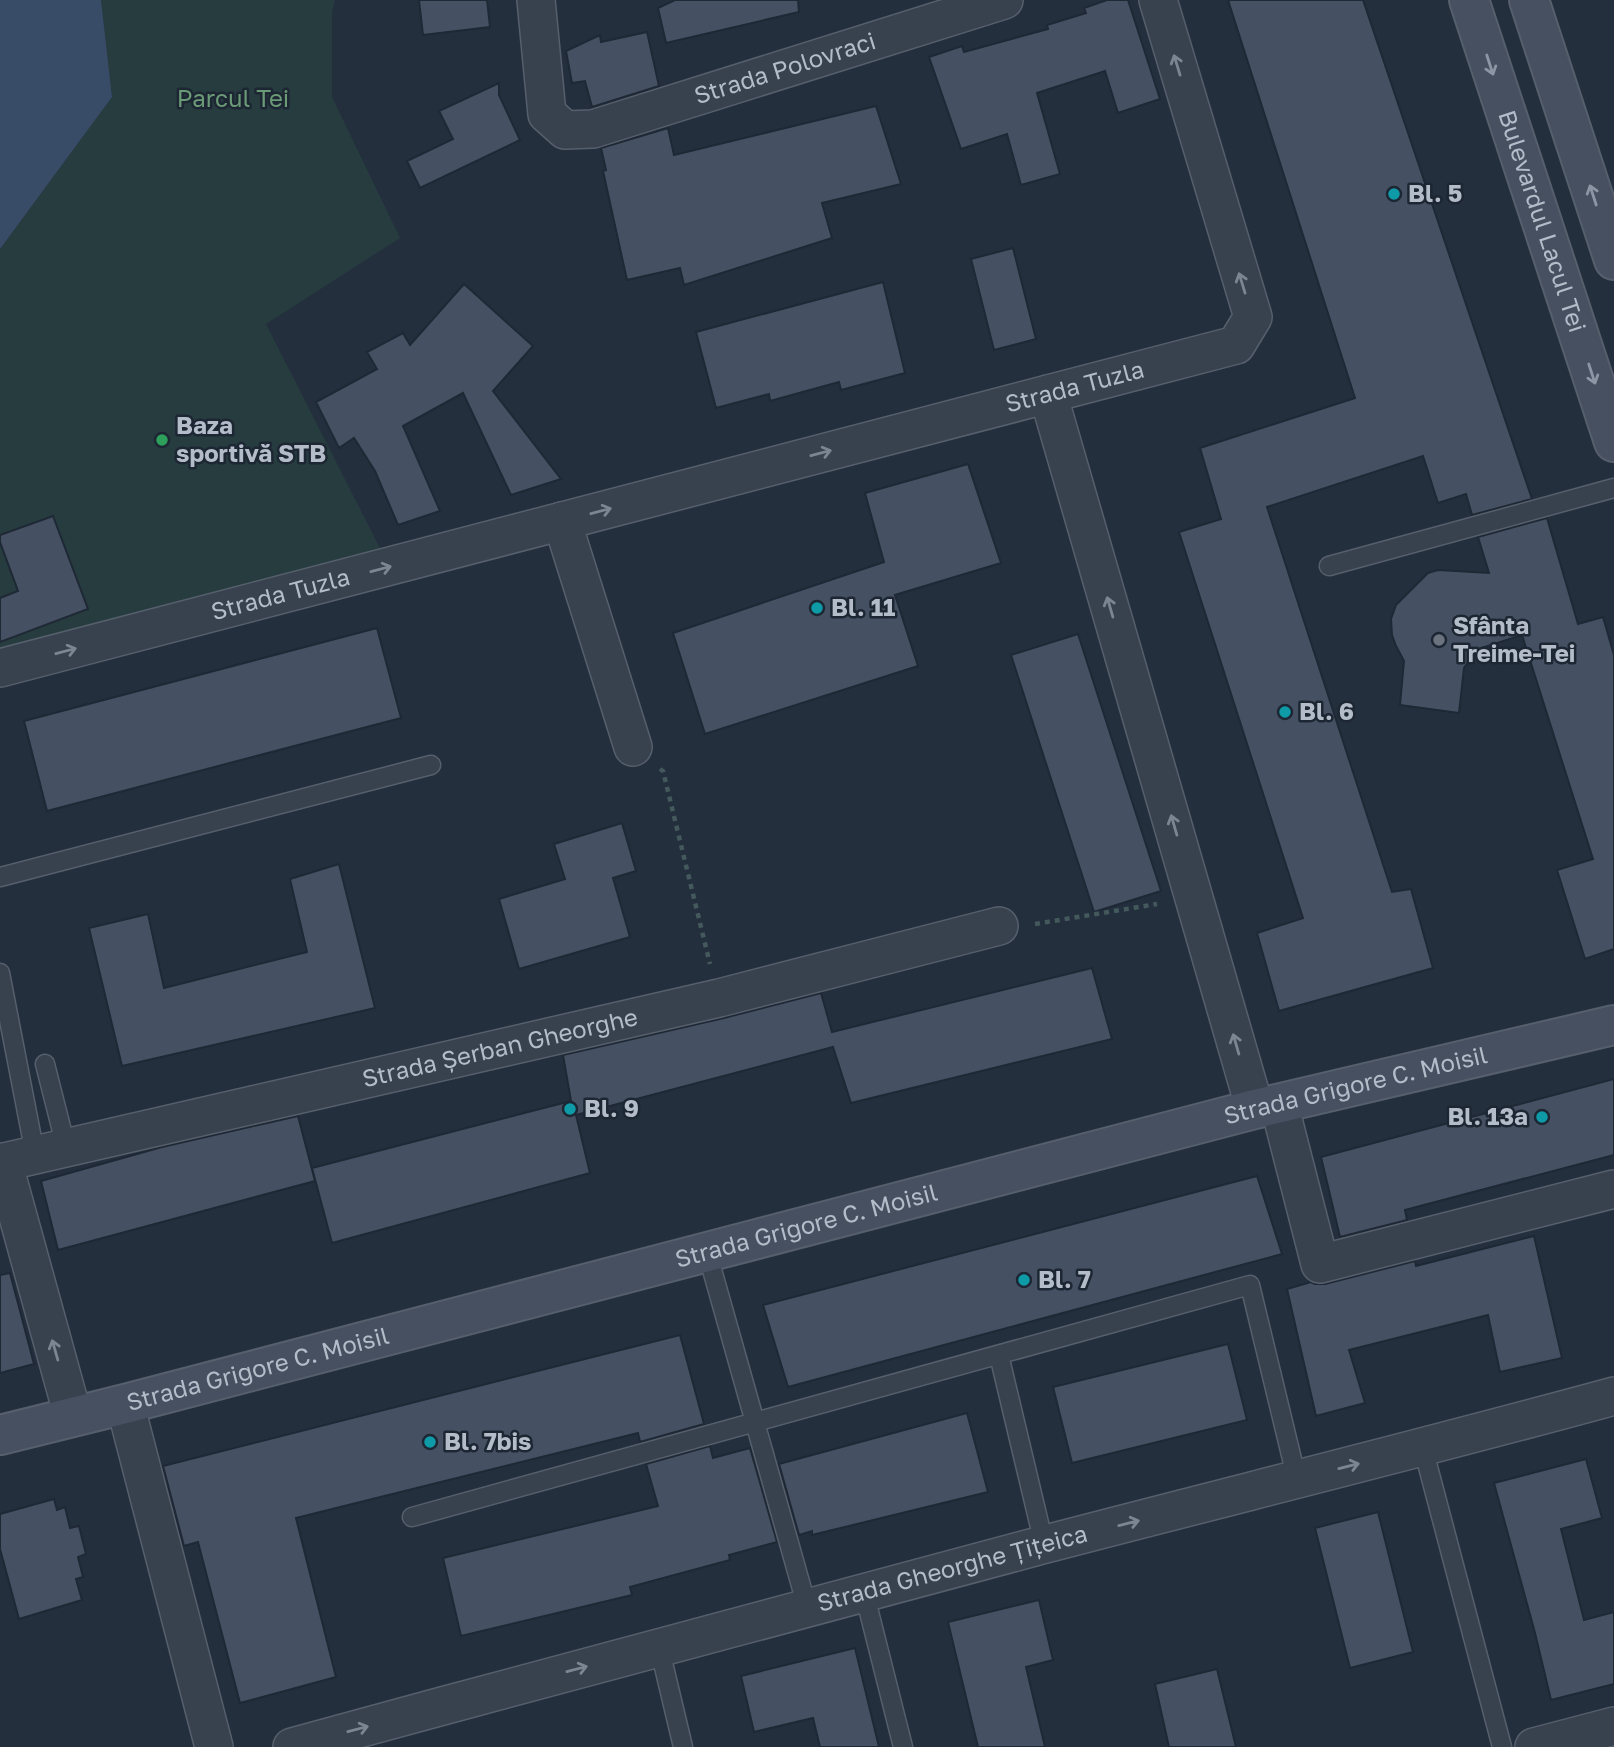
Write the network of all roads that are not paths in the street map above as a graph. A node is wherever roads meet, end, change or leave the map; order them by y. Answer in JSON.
{"nodes":[{"id":1,"x":536,"y":0,"type":"edge"},
{"id":2,"x":1004,"y":0,"type":"edge"},
{"id":3,"x":1158,"y":0,"type":"edge"},
{"id":4,"x":1469,"y":0,"type":"edge"},
{"id":5,"x":1529,"y":0,"type":"edge"},
{"id":6,"x":1614,"y":260,"type":"edge"},
{"id":7,"x":1048,"y":394,"type":"junction"},
{"id":8,"x":1614,"y":442,"type":"edge"},
{"id":9,"x":1614,"y":488,"type":"edge"},
{"id":10,"x":562,"y":521,"type":"junction"},
{"id":11,"x":1329,"y":566,"type":"dead end"},
{"id":12,"x":0,"y":668,"type":"edge"},
{"id":13,"x":632,"y":747,"type":"road end"},
{"id":14,"x":431,"y":765,"type":"dead end"},
{"id":15,"x":0,"y":877,"type":"edge"},
{"id":16,"x":999,"y":926,"type":"road end"},
{"id":17,"x":1,"y":981,"type":"edge"},
{"id":18,"x":1614,"y":1025,"type":"edge"},
{"id":19,"x":46,"y":1064,"type":"dead end"},
{"id":20,"x":1267,"y":1107,"type":"junction"},
{"id":21,"x":26,"y":1157,"type":"edge"},
{"id":22,"x":1614,"y":1189,"type":"edge"},
{"id":23,"x":707,"y":1252,"type":"junction"},
{"id":24,"x":999,"y":1355,"type":"junction"},
{"id":25,"x":1614,"y":1396,"type":"edge"},
{"id":26,"x":125,"y":1404,"type":"junction"},
{"id":27,"x":73,"y":1416,"type":"junction"},
{"id":28,"x":756,"y":1423,"type":"junction"},
{"id":29,"x":0,"y":1435,"type":"edge"},
{"id":30,"x":1423,"y":1448,"type":"junction"},
{"id":31,"x":1297,"y":1480,"type":"junction"},
{"id":32,"x":412,"y":1517,"type":"dead end"},
{"id":33,"x":1044,"y":1544,"type":"junction"},
{"id":34,"x":864,"y":1592,"type":"junction"},
{"id":35,"x":807,"y":1607,"type":"junction"},
{"id":36,"x":659,"y":1646,"type":"junction"},
{"id":37,"x":1614,"y":1726,"type":"edge"},
{"id":38,"x":214,"y":1747,"type":"edge"},
{"id":39,"x":292,"y":1747,"type":"edge"},
{"id":40,"x":683,"y":1747,"type":"edge"},
{"id":41,"x":902,"y":1747,"type":"edge"},
{"id":42,"x":1502,"y":1747,"type":"edge"},
{"id":43,"x":1534,"y":1747,"type":"edge"}],
"edges":[{"from":1,"to":2,"type":"street","name":"Strada Polovraci"},
{"from":7,"to":3,"type":"street","name":"Strada Tuzla","one_way":true},
{"from":4,"to":8,"type":"street","name":"Bulevardul Lacul Tei","one_way":true},
{"from":6,"to":5,"type":"street","one_way":true},
{"from":10,"to":7,"type":"street","name":"Strada Tuzla","one_way":true},
{"from":20,"to":7,"type":"street","one_way":true},
{"from":9,"to":11,"type":"lane"},
{"from":12,"to":10,"type":"street","name":"Strada Tuzla","one_way":true},
{"from":10,"to":13,"type":"street"},
{"from":14,"to":15,"type":"lane"},
{"from":16,"to":21,"type":"street","name":"Strada Șerban Gheorghe"},
{"from":17,"to":21,"type":"lane"},
{"from":18,"to":20,"type":"street","name":"Strada Grigore C. Moisil"},
{"from":19,"to":21,"type":"lane"},
{"from":20,"to":22,"type":"street"},
{"from":20,"to":23,"type":"street","name":"Strada Grigore C. Moisil"},
{"from":27,"to":21,"type":"street","one_way":true},
{"from":23,"to":26,"type":"street","name":"Strada Grigore C. Moisil"},
{"from":23,"to":28,"type":"lane"},
{"from":24,"to":28,"type":"lane"},
{"from":24,"to":31,"type":"lane"},
{"from":24,"to":33,"type":"lane"},
{"from":25,"to":30,"type":"street","name":"Strada Gheorghe Țițeica"},
{"from":26,"to":27,"type":"street","name":"Strada Grigore C. Moisil"},
{"from":26,"to":38,"type":"street"},
{"from":27,"to":29,"type":"street","name":"Strada Grigore C. Moisil"},
{"from":28,"to":32,"type":"lane"},
{"from":28,"to":35,"type":"lane"},
{"from":31,"to":30,"type":"street","name":"Strada Gheorghe Țițeica","one_way":true},
{"from":30,"to":42,"type":"lane"},
{"from":33,"to":31,"type":"street","name":"Strada Gheorghe Țițeica","one_way":true},
{"from":33,"to":34,"type":"street","name":"Strada Gheorghe Țițeica"},
{"from":34,"to":35,"type":"street","name":"Strada Gheorghe Țițeica"},
{"from":34,"to":41,"type":"lane"},
{"from":35,"to":36,"type":"street","name":"Strada Gheorghe Țițeica"},
{"from":39,"to":36,"type":"street","name":"Strada Gheorghe Țițeica","one_way":true},
{"from":36,"to":40,"type":"lane"},
{"from":37,"to":43,"type":"street"}]}
